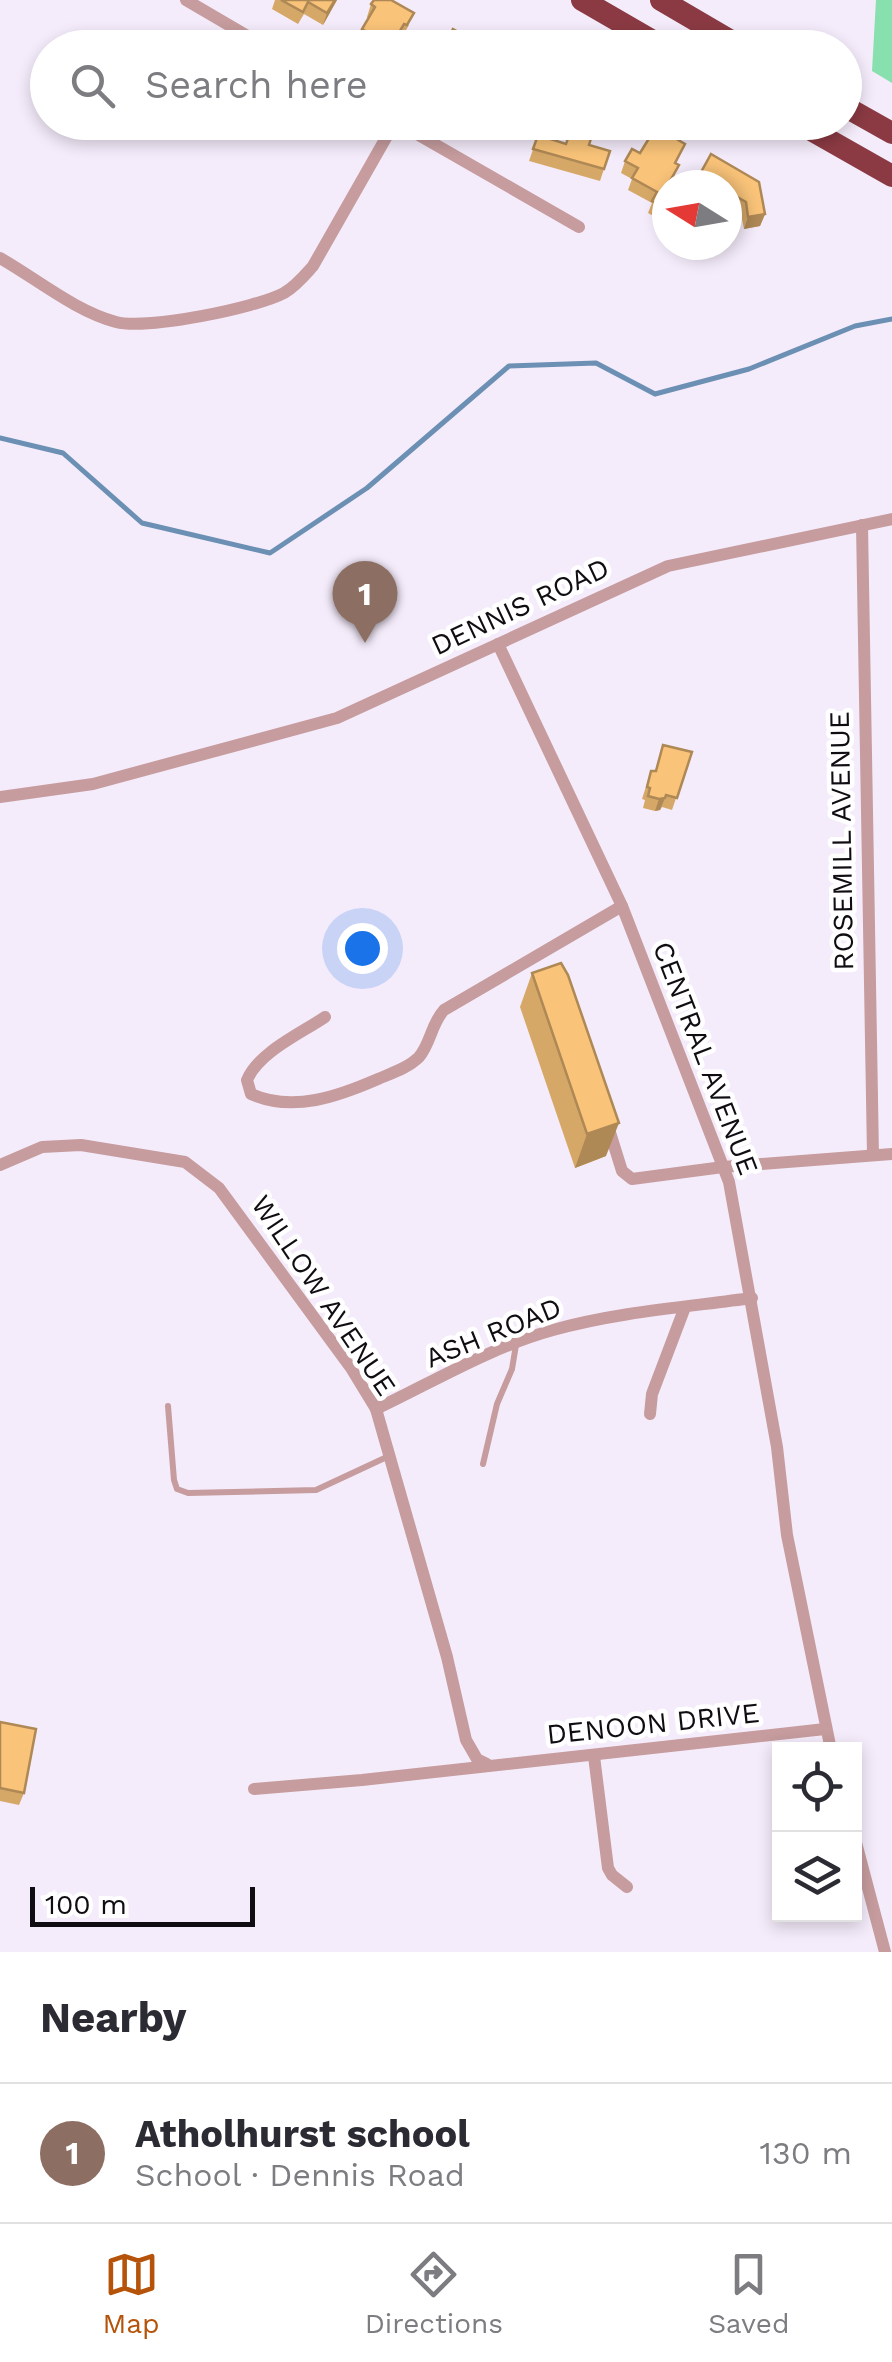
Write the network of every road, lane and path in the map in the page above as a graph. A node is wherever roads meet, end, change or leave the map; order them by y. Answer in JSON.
{"nodes":[{"id":1,"x":186,"y":0,"type":"edge"},
{"id":2,"x":582,"y":0,"type":"edge"},
{"id":3,"x":661,"y":0,"type":"edge"},
{"id":4,"x":237,"y":30,"type":"edge"},
{"id":5,"x":634,"y":30,"type":"edge"},
{"id":6,"x":712,"y":30,"type":"edge"},
{"id":7,"x":862,"y":116,"type":"edge"},
{"id":8,"x":892,"y":133,"type":"edge"},
{"id":9,"x":386,"y":140,"type":"edge"},
{"id":10,"x":427,"y":140,"type":"edge"},
{"id":11,"x":829,"y":140,"type":"edge"},
{"id":12,"x":892,"y":176,"type":"edge"},
{"id":13,"x":579,"y":227,"type":"dead end"},
{"id":14,"x":0,"y":258,"type":"edge"},
{"id":15,"x":892,"y":519,"type":"edge"},
{"id":16,"x":862,"y":525,"type":"junction"},
{"id":17,"x":498,"y":644,"type":"junction"},
{"id":18,"x":0,"y":798,"type":"edge"},
{"id":19,"x":622,"y":906,"type":"junction"},
{"id":20,"x":325,"y":1017,"type":"dead end"},
{"id":21,"x":603,"y":1112,"type":"edge"},
{"id":22,"x":892,"y":1154,"type":"edge"},
{"id":23,"x":872,"y":1155,"type":"junction"},
{"id":24,"x":0,"y":1165,"type":"edge"},
{"id":25,"x":724,"y":1167,"type":"junction"},
{"id":26,"x":752,"y":1298,"type":"junction"},
{"id":27,"x":685,"y":1307,"type":"junction"},
{"id":28,"x":517,"y":1343,"type":"junction"},
{"id":29,"x":168,"y":1406,"type":"dead end"},
{"id":30,"x":376,"y":1409,"type":"junction"},
{"id":31,"x":650,"y":1414,"type":"dead end"},
{"id":32,"x":389,"y":1456,"type":"junction"},
{"id":33,"x":482,"y":1464,"type":"dead end"},
{"id":34,"x":825,"y":1729,"type":"junction"},
{"id":35,"x":829,"y":1742,"type":"edge"},
{"id":36,"x":594,"y":1756,"type":"junction"},
{"id":37,"x":486,"y":1764,"type":"junction"},
{"id":38,"x":254,"y":1788,"type":"dead end"},
{"id":39,"x":862,"y":1865,"type":"edge"},
{"id":40,"x":627,"y":1888,"type":"dead end"},
{"id":41,"x":886,"y":1952,"type":"edge"}],
"edges":[{"from":1,"to":4,"type":"street"},
{"from":2,"to":5,"type":"highway"},
{"from":3,"to":6,"type":"highway"},
{"from":7,"to":8,"type":"highway"},
{"from":9,"to":14,"type":"street"},
{"from":10,"to":13,"type":"street"},
{"from":11,"to":12,"type":"highway"},
{"from":15,"to":16,"type":"street","name":"DENNIS ROAD"},
{"from":16,"to":17,"type":"street","name":"DENNIS ROAD"},
{"from":16,"to":23,"type":"street","name":"ROSEMILL AVENUE"},
{"from":17,"to":18,"type":"street","name":"DENNIS ROAD"},
{"from":17,"to":19,"type":"street","name":"CENTRAL AVENUE"},
{"from":19,"to":20,"type":"street"},
{"from":19,"to":25,"type":"street","name":"CENTRAL AVENUE"},
{"from":21,"to":25,"type":"street"},
{"from":22,"to":23,"type":"street"},
{"from":23,"to":25,"type":"street"},
{"from":24,"to":30,"type":"street","name":"WILLOW AVENUE"},
{"from":25,"to":26,"type":"street","name":"CENTRAL AVENUE"},
{"from":26,"to":27,"type":"street","name":"ASH ROAD"},
{"from":26,"to":34,"type":"street","name":"CENTRAL AVENUE"},
{"from":27,"to":28,"type":"street","name":"ASH ROAD"},
{"from":27,"to":31,"type":"street"},
{"from":28,"to":30,"type":"street","name":"ASH ROAD"},
{"from":28,"to":33,"type":"lane"},
{"from":29,"to":32,"type":"lane"},
{"from":30,"to":32,"type":"street","name":"WILLOW AVENUE"},
{"from":32,"to":37,"type":"street","name":"WILLOW AVENUE"},
{"from":34,"to":35,"type":"street","name":"CENTRAL AVENUE"},
{"from":34,"to":36,"type":"street","name":"DENOON DRIVE"},
{"from":36,"to":37,"type":"street","name":"DENOON DRIVE"},
{"from":36,"to":40,"type":"street"},
{"from":37,"to":38,"type":"street","name":"DENOON DRIVE"},
{"from":39,"to":41,"type":"street"}]}
